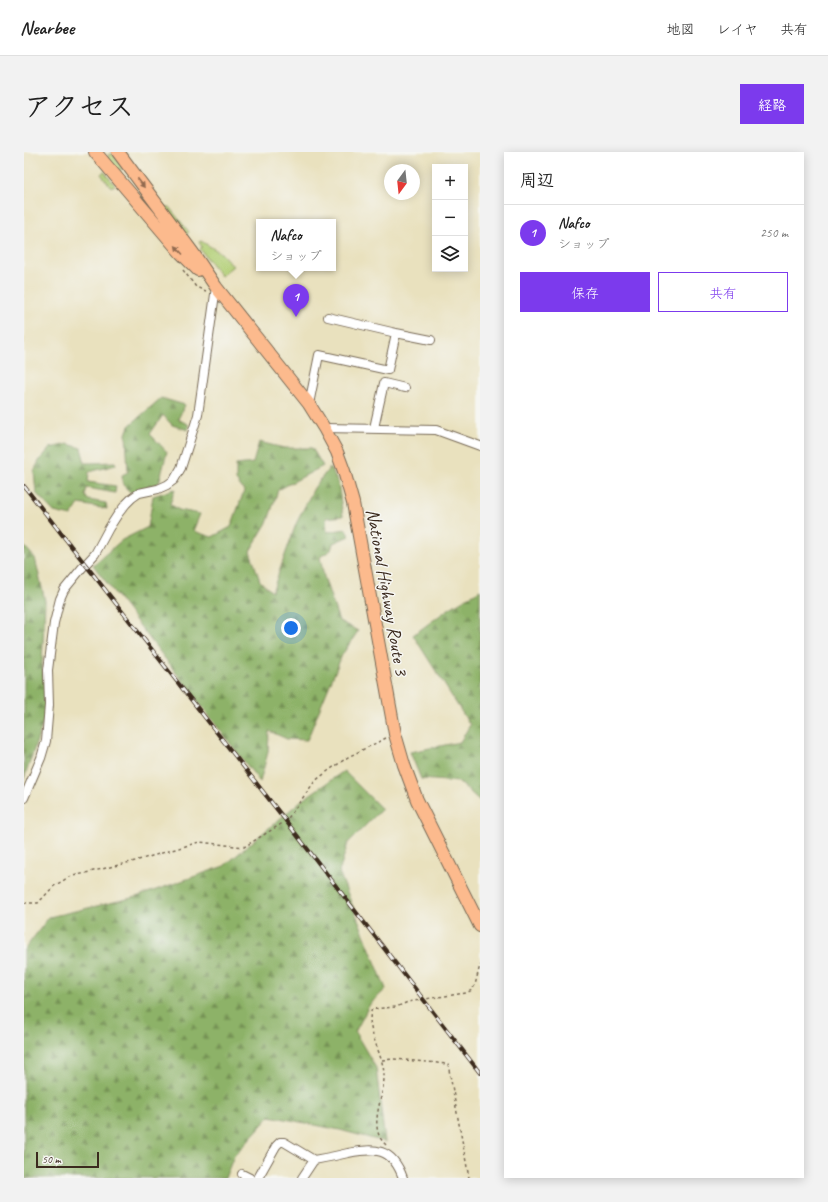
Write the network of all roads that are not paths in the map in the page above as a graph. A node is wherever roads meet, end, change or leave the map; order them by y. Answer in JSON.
{"nodes":[{"id":1,"x":95,"y":152,"type":"edge"},
{"id":2,"x":118,"y":152,"type":"edge"},
{"id":3,"x":216,"y":287,"type":"junction"},
{"id":4,"x":328,"y":317,"type":"dead end"},
{"id":5,"x":396,"y":333,"type":"junction"},
{"id":6,"x":431,"y":340,"type":"dead end"},
{"id":7,"x":405,"y":388,"type":"dead end"},
{"id":8,"x":309,"y":404,"type":"junction"},
{"id":9,"x":324,"y":428,"type":"junction"},
{"id":10,"x":374,"y":428,"type":"junction"},
{"id":11,"x":480,"y":446,"type":"edge"},
{"id":12,"x":24,"y":798,"type":"edge"},
{"id":13,"x":480,"y":926,"type":"edge"},
{"id":14,"x":314,"y":1160,"type":"junction"},
{"id":15,"x":242,"y":1174,"type":"dead end"},
{"id":16,"x":250,"y":1178,"type":"edge"},
{"id":17,"x":258,"y":1178,"type":"edge"},
{"id":18,"x":302,"y":1178,"type":"edge"},
{"id":19,"x":403,"y":1178,"type":"edge"}],
"edges":[{"from":3,"to":1,"type":"highway","name":"National Highway Route 3","one_way":true},
{"from":2,"to":3,"type":"highway","name":"National Highway Route 3","one_way":true},
{"from":3,"to":8,"type":"highway","name":"National Highway Route 3"},
{"from":3,"to":12,"type":"street"},
{"from":4,"to":5,"type":"street"},
{"from":5,"to":6,"type":"street"},
{"from":5,"to":8,"type":"street"},
{"from":7,"to":10,"type":"street"},
{"from":8,"to":9,"type":"highway","name":"National Highway Route 3"},
{"from":9,"to":10,"type":"street"},
{"from":9,"to":13,"type":"highway","name":"National Highway Route 3"},
{"from":10,"to":11,"type":"street"},
{"from":14,"to":17,"type":"street"},
{"from":14,"to":18,"type":"street"},
{"from":14,"to":19,"type":"street"},
{"from":15,"to":16,"type":"street"}]}
